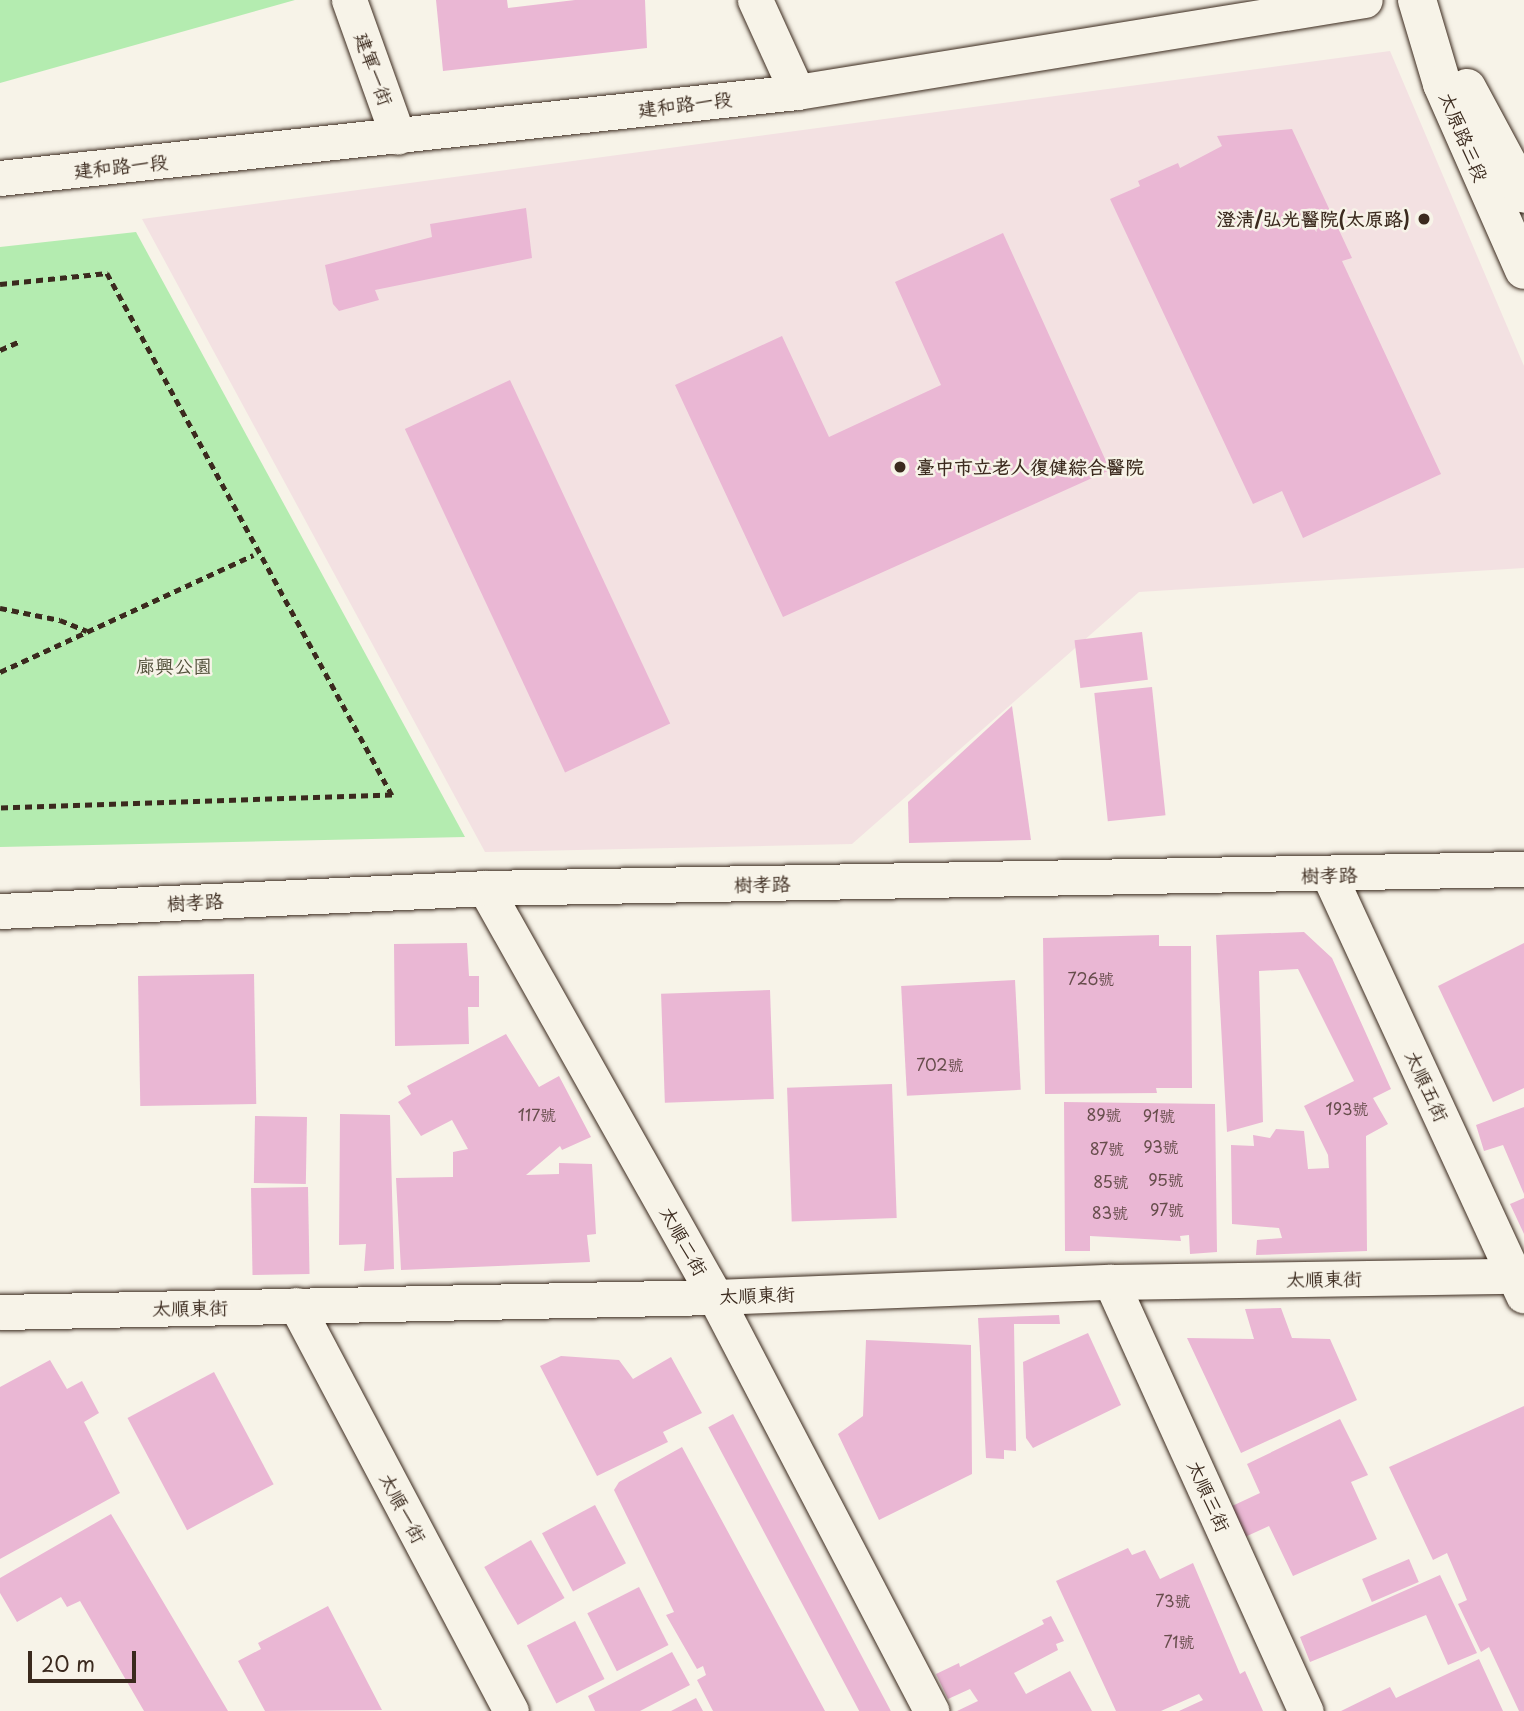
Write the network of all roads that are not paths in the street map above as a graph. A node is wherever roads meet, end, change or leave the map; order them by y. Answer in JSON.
{"nodes":[{"id":1,"x":349,"y":0,"type":"edge"},
{"id":2,"x":755,"y":0,"type":"edge"},
{"id":3,"x":1365,"y":0,"type":"edge"},
{"id":4,"x":1418,"y":0,"type":"edge"},
{"id":5,"x":797,"y":92,"type":"junction"},
{"id":6,"x":398,"y":137,"type":"junction"},
{"id":7,"x":0,"y":178,"type":"edge"},
{"id":8,"x":1524,"y":194,"type":"edge"},
{"id":9,"x":1524,"y":270,"type":"edge"},
{"id":10,"x":1524,"y":869,"type":"edge"},
{"id":11,"x":1329,"y":875,"type":"junction"},
{"id":12,"x":485,"y":888,"type":"junction"},
{"id":13,"x":0,"y":911,"type":"edge"},
{"id":14,"x":1111,"y":1282,"type":"junction"},
{"id":15,"x":1519,"y":1287,"type":"edge"},
{"id":16,"x":715,"y":1297,"type":"junction"},
{"id":17,"x":296,"y":1305,"type":"junction"},
{"id":18,"x":0,"y":1311,"type":"edge"},
{"id":19,"x":511,"y":1711,"type":"edge"},
{"id":20,"x":931,"y":1711,"type":"edge"},
{"id":21,"x":1306,"y":1711,"type":"edge"}],
"edges":[{"from":1,"to":6,"type":"street","name":"建軍一街"},
{"from":2,"to":5,"type":"street"},
{"from":3,"to":5,"type":"street","name":"建和路一段"},
{"from":4,"to":8,"type":"main road","name":"太原路三段"},
{"from":4,"to":9,"type":"main road","name":"太原路三段"},
{"from":5,"to":6,"type":"street","name":"建和路一段"},
{"from":6,"to":7,"type":"street","name":"建和路一段"},
{"from":10,"to":11,"type":"street","name":"樹孝路"},
{"from":11,"to":12,"type":"street","name":"樹孝路"},
{"from":11,"to":15,"type":"street","name":"太順五街"},
{"from":12,"to":13,"type":"street","name":"樹孝路"},
{"from":12,"to":16,"type":"street","name":"太順二街"},
{"from":14,"to":15,"type":"street","name":"太順東街"},
{"from":14,"to":16,"type":"street","name":"太順東街"},
{"from":14,"to":21,"type":"street","name":"太順三街"},
{"from":16,"to":17,"type":"street","name":"太順東街"},
{"from":16,"to":20,"type":"street","name":"太順二街"},
{"from":17,"to":18,"type":"street","name":"太順東街"},
{"from":17,"to":19,"type":"street","name":"太順一街"}]}
